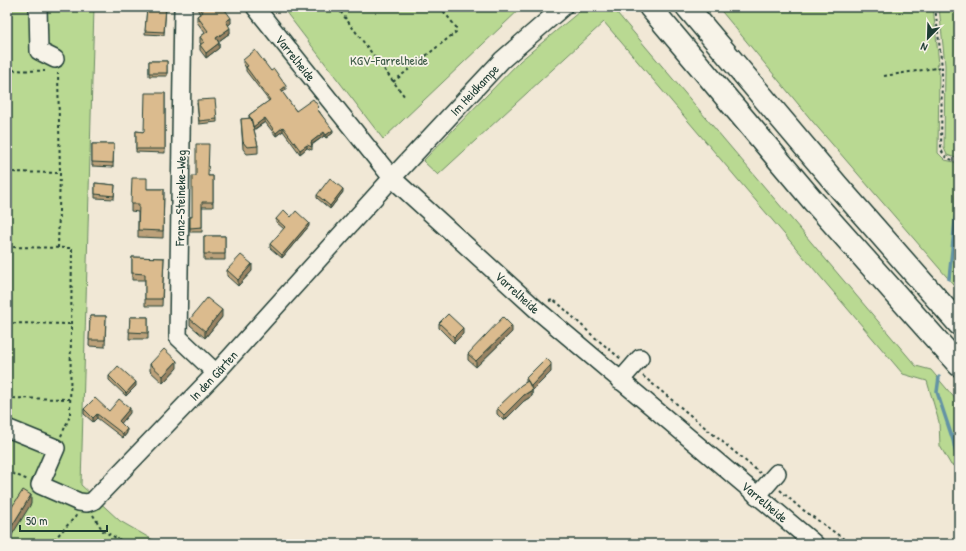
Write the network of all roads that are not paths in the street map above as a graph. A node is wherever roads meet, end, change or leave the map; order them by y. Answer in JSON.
{"nodes":[{"id":1,"x":38,"y":7,"type":"edge"},
{"id":2,"x":183,"y":7,"type":"edge"},
{"id":3,"x":255,"y":7,"type":"edge"},
{"id":4,"x":563,"y":7,"type":"edge"},
{"id":5,"x":650,"y":7,"type":"edge"},
{"id":6,"x":687,"y":7,"type":"edge"},
{"id":7,"x":57,"y":65,"type":"road end"},
{"id":8,"x":392,"y":178,"type":"junction"},
{"id":9,"x":959,"y":324,"type":"edge"},
{"id":10,"x":636,"y":363,"type":"road end"},
{"id":11,"x":959,"y":365,"type":"edge"},
{"id":12,"x":216,"y":373,"type":"junction"},
{"id":13,"x":620,"y":381,"type":"junction"},
{"id":14,"x":7,"y":428,"type":"edge"},
{"id":15,"x":774,"y":477,"type":"road end"},
{"id":16,"x":757,"y":496,"type":"junction"},
{"id":17,"x":815,"y":544,"type":"edge"}],
"edges":[{"from":1,"to":7,"type":"street"},
{"from":2,"to":12,"type":"street","name":"Franz-Steineke-Weg"},
{"from":3,"to":8,"type":"street","name":"Varrelheide"},
{"from":4,"to":8,"type":"street","name":"Im Heidkampe"},
{"from":5,"to":11,"type":"highway"},
{"from":6,"to":9,"type":"highway"},
{"from":8,"to":12,"type":"street","name":"In den Gärten"},
{"from":8,"to":13,"type":"street","name":"Varrelheide"},
{"from":10,"to":13,"type":"street"},
{"from":12,"to":14,"type":"street","name":"In den Gärten"},
{"from":13,"to":16,"type":"street","name":"Varrelheide"},
{"from":15,"to":16,"type":"street"},
{"from":16,"to":17,"type":"street","name":"Varrelheide"}]}
